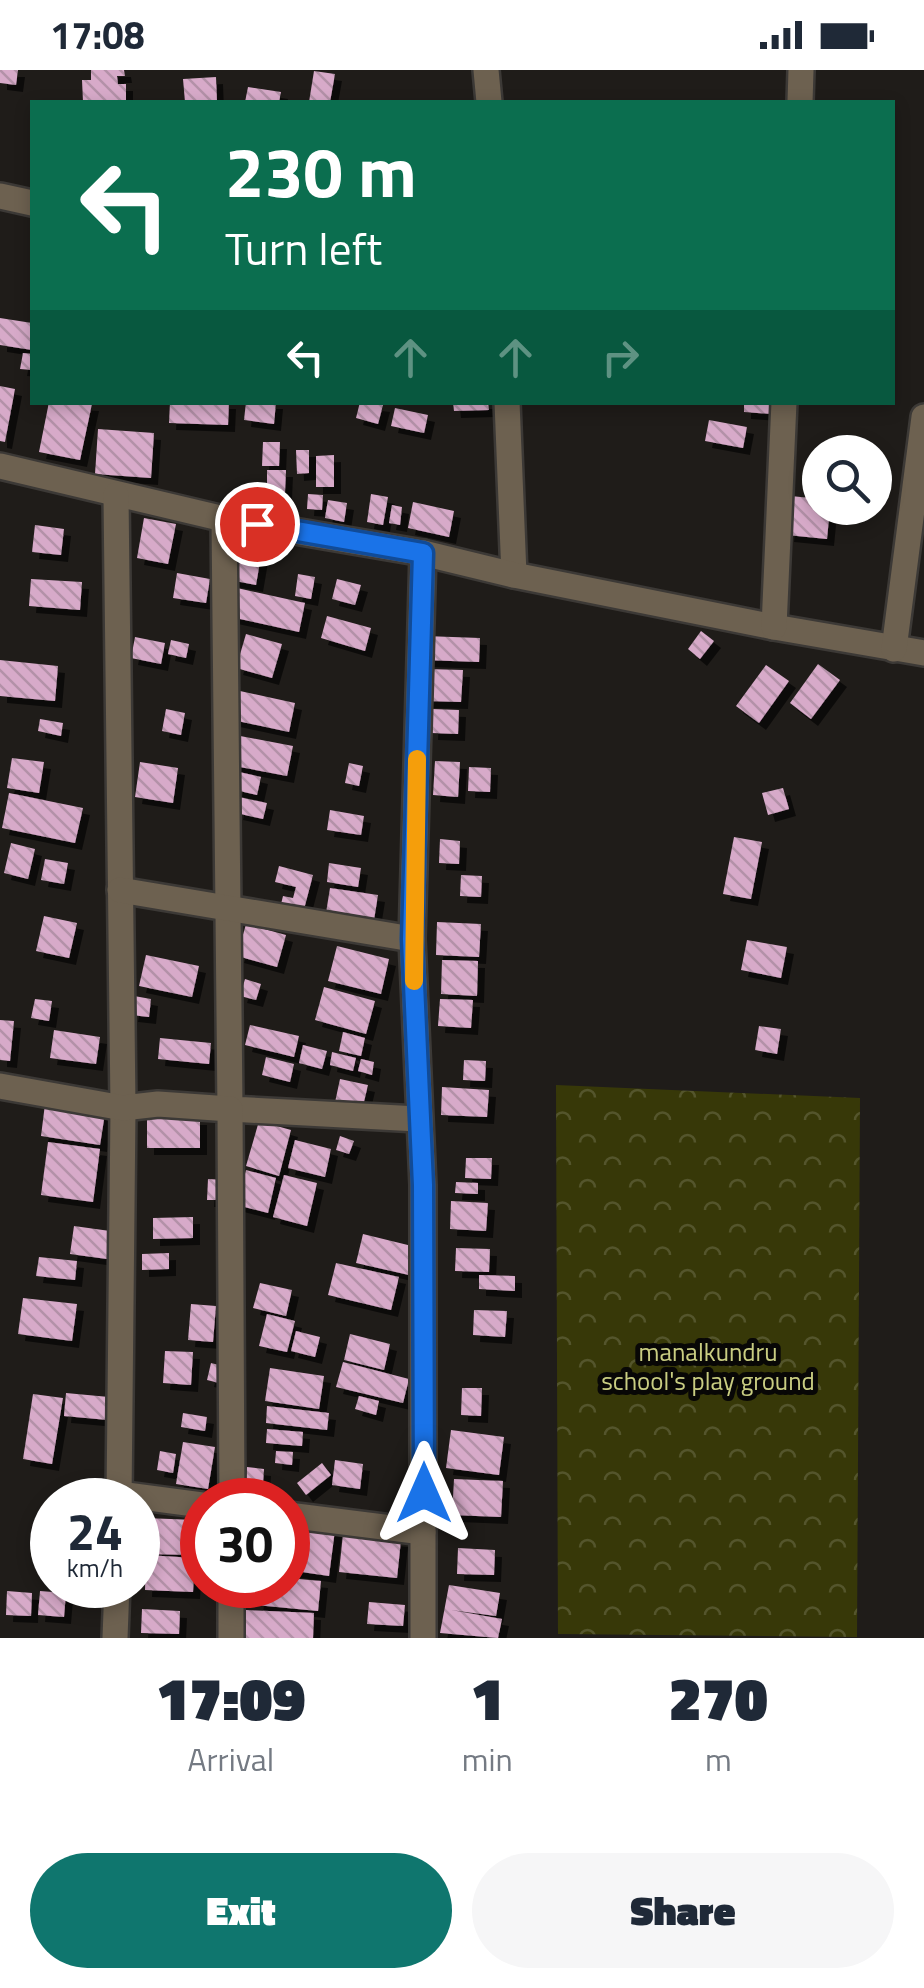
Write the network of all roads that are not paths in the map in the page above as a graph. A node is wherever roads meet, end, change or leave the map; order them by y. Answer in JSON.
{"nodes":[{"id":1,"x":486,"y":70,"type":"edge"},
{"id":2,"x":801,"y":70,"type":"edge"},
{"id":3,"x":489,"y":100,"type":"edge"},
{"id":4,"x":800,"y":100,"type":"edge"},
{"id":5,"x":0,"y":196,"type":"edge"},
{"id":6,"x":30,"y":203,"type":"edge"},
{"id":7,"x":506,"y":405,"type":"edge"},
{"id":8,"x":784,"y":405,"type":"edge"},
{"id":9,"x":924,"y":417,"type":"edge"},
{"id":10,"x":0,"y":466,"type":"edge"},
{"id":11,"x":116,"y":495,"type":"junction"},
{"id":12,"x":224,"y":519,"type":"junction"},
{"id":13,"x":423,"y":553,"type":"junction"},
{"id":14,"x":514,"y":575,"type":"junction"},
{"id":15,"x":774,"y":627,"type":"junction"},
{"id":16,"x":894,"y":650,"type":"junction"},
{"id":17,"x":924,"y":653,"type":"edge"},
{"id":18,"x":120,"y":890,"type":"junction"},
{"id":19,"x":228,"y":907,"type":"junction"},
{"id":20,"x":412,"y":939,"type":"junction"},
{"id":21,"x":0,"y":1086,"type":"edge"},
{"id":22,"x":122,"y":1108,"type":"junction"},
{"id":23,"x":230,"y":1109,"type":"junction"},
{"id":24,"x":418,"y":1120,"type":"junction"},
{"id":25,"x":119,"y":1478,"type":"edge"},
{"id":26,"x":232,"y":1478,"type":"edge"},
{"id":27,"x":310,"y":1518,"type":"edge"},
{"id":28,"x":424,"y":1532,"type":"junction"},
{"id":29,"x":116,"y":1608,"type":"edge"},
{"id":30,"x":231,"y":1608,"type":"edge"},
{"id":31,"x":115,"y":1638,"type":"edge"},
{"id":32,"x":231,"y":1638,"type":"edge"},
{"id":33,"x":423,"y":1638,"type":"edge"}],
"edges":[{"from":1,"to":3,"type":"street"},
{"from":2,"to":4,"type":"street"},
{"from":5,"to":6,"type":"street"},
{"from":7,"to":14,"type":"street"},
{"from":8,"to":15,"type":"street"},
{"from":9,"to":16,"type":"street"},
{"from":10,"to":11,"type":"street"},
{"from":11,"to":12,"type":"street"},
{"from":11,"to":18,"type":"street"},
{"from":12,"to":13,"type":"street"},
{"from":12,"to":19,"type":"street"},
{"from":13,"to":14,"type":"street"},
{"from":13,"to":20,"type":"street"},
{"from":14,"to":15,"type":"street"},
{"from":15,"to":16,"type":"street"},
{"from":16,"to":17,"type":"street"},
{"from":18,"to":19,"type":"street"},
{"from":18,"to":22,"type":"street"},
{"from":19,"to":20,"type":"street"},
{"from":19,"to":23,"type":"street"},
{"from":20,"to":24,"type":"street"},
{"from":21,"to":22,"type":"street"},
{"from":22,"to":23,"type":"street"},
{"from":22,"to":25,"type":"street"},
{"from":23,"to":24,"type":"street"},
{"from":23,"to":26,"type":"street"},
{"from":24,"to":28,"type":"street"},
{"from":27,"to":28,"type":"street"},
{"from":28,"to":33,"type":"street"},
{"from":29,"to":31,"type":"street"},
{"from":30,"to":32,"type":"street"}]}
